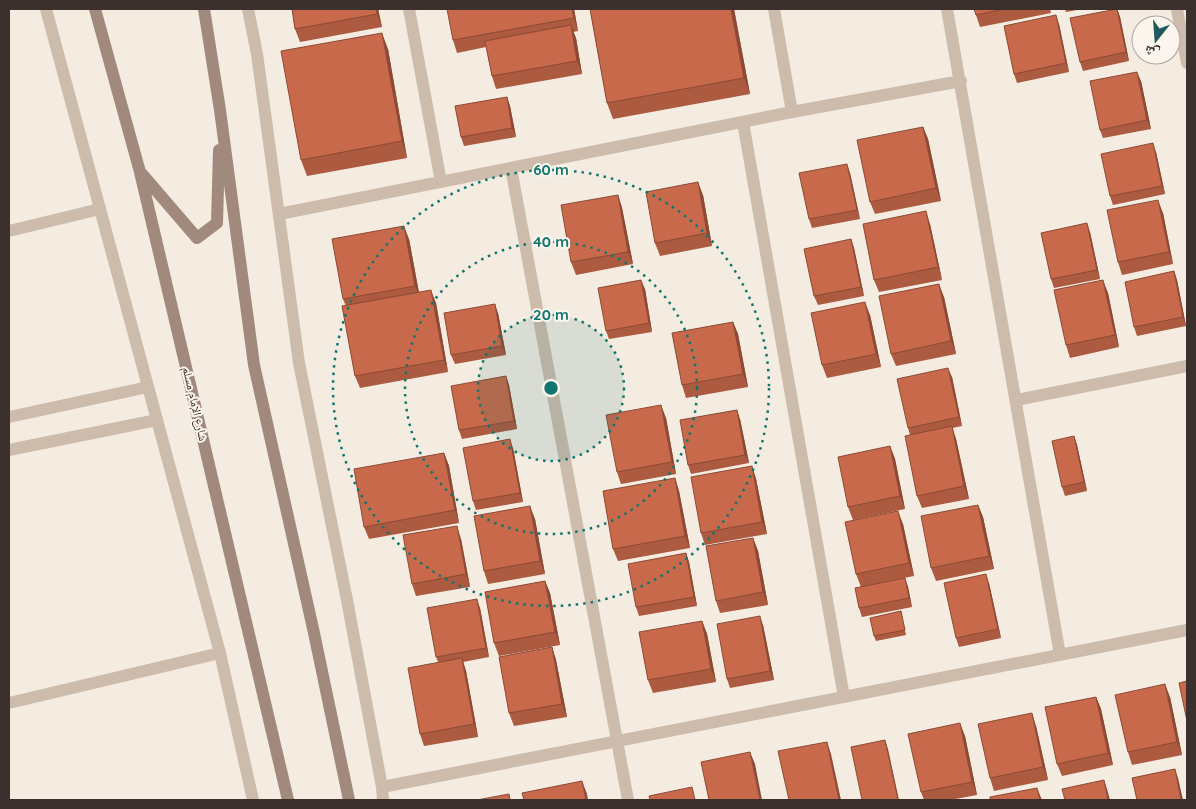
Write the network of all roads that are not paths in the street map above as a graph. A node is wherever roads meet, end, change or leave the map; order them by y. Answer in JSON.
{"nodes":[{"id":1,"x":46,"y":9,"type":"edge"},
{"id":2,"x":95,"y":9,"type":"edge"},
{"id":3,"x":204,"y":9,"type":"edge"},
{"id":4,"x":248,"y":9,"type":"edge"},
{"id":5,"x":409,"y":9,"type":"edge"},
{"id":6,"x":774,"y":9,"type":"edge"},
{"id":7,"x":947,"y":9,"type":"edge"},
{"id":8,"x":1177,"y":9,"type":"edge"},
{"id":9,"x":1187,"y":64,"type":"edge"},
{"id":10,"x":961,"y":81,"type":"junction"},
{"id":11,"x":220,"y":110,"type":"junction"},
{"id":12,"x":792,"y":112,"type":"junction"},
{"id":13,"x":743,"y":122,"type":"junction"},
{"id":14,"x":510,"y":168,"type":"junction"},
{"id":15,"x":140,"y":172,"type":"junction"},
{"id":16,"x":441,"y":182,"type":"junction"},
{"id":17,"x":100,"y":209,"type":"junction"},
{"id":18,"x":279,"y":214,"type":"junction"},
{"id":19,"x":9,"y":231,"type":"edge"},
{"id":20,"x":1187,"y":366,"type":"edge"},
{"id":21,"x":148,"y":387,"type":"junction"},
{"id":22,"x":1016,"y":400,"type":"junction"},
{"id":23,"x":9,"y":417,"type":"edge"},
{"id":24,"x":157,"y":420,"type":"junction"},
{"id":25,"x":9,"y":450,"type":"edge"},
{"id":26,"x":1187,"y":630,"type":"edge"},
{"id":27,"x":220,"y":654,"type":"junction"},
{"id":28,"x":1060,"y":655,"type":"junction"},
{"id":29,"x":844,"y":697,"type":"junction"},
{"id":30,"x":9,"y":703,"type":"edge"},
{"id":31,"x":617,"y":742,"type":"junction"},
{"id":32,"x":382,"y":787,"type":"junction"},
{"id":33,"x":253,"y":800,"type":"edge"},
{"id":34,"x":288,"y":800,"type":"edge"},
{"id":35,"x":349,"y":800,"type":"edge"},
{"id":36,"x":383,"y":800,"type":"edge"},
{"id":37,"x":628,"y":800,"type":"edge"}],
"edges":[{"from":1,"to":17,"type":"street"},
{"from":2,"to":15,"type":"main road","name":"شارع الإمام مسلم"},
{"from":3,"to":11,"type":"main road"},
{"from":4,"to":18,"type":"street"},
{"from":5,"to":16,"type":"street"},
{"from":6,"to":12,"type":"street"},
{"from":7,"to":10,"type":"street"},
{"from":8,"to":9,"type":"street"},
{"from":10,"to":12,"type":"street"},
{"from":10,"to":22,"type":"street"},
{"from":11,"to":15,"type":"main road"},
{"from":11,"to":35,"type":"main road"},
{"from":12,"to":13,"type":"street"},
{"from":13,"to":14,"type":"street"},
{"from":13,"to":29,"type":"street"},
{"from":14,"to":16,"type":"street"},
{"from":14,"to":31,"type":"street"},
{"from":15,"to":34,"type":"main road","name":"شارع الإمام مسلم"},
{"from":16,"to":18,"type":"street"},
{"from":17,"to":19,"type":"street"},
{"from":17,"to":21,"type":"street"},
{"from":18,"to":32,"type":"street"},
{"from":20,"to":22,"type":"street"},
{"from":21,"to":23,"type":"street"},
{"from":21,"to":24,"type":"street"},
{"from":22,"to":28,"type":"street"},
{"from":24,"to":25,"type":"street"},
{"from":24,"to":27,"type":"street"},
{"from":26,"to":28,"type":"street"},
{"from":27,"to":30,"type":"street"},
{"from":27,"to":33,"type":"street"},
{"from":28,"to":29,"type":"street"},
{"from":29,"to":31,"type":"street"},
{"from":31,"to":32,"type":"street"},
{"from":31,"to":37,"type":"street"},
{"from":32,"to":36,"type":"street"}]}
